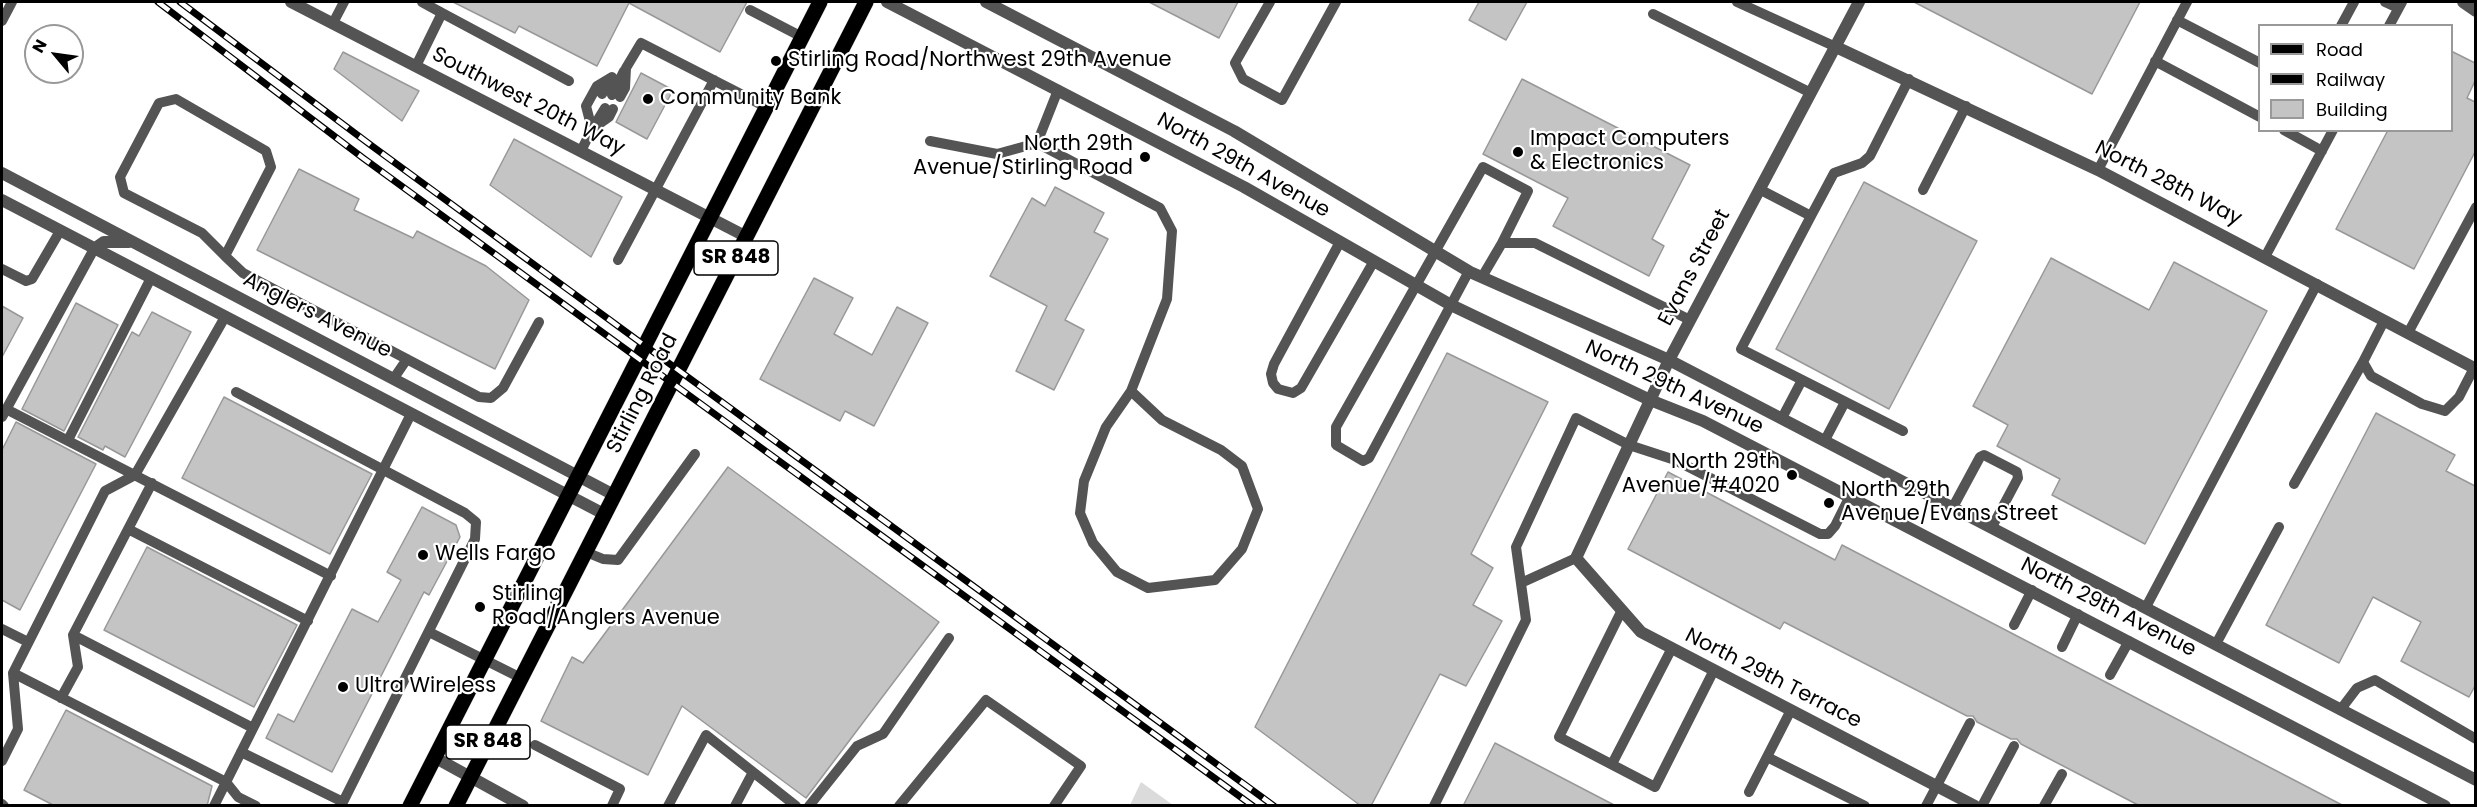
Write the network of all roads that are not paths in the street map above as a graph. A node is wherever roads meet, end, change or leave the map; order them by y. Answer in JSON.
{"nodes":[{"id":1,"x":12,"y":2,"type":"edge"},
{"id":2,"x":291,"y":2,"type":"edge"},
{"id":3,"x":344,"y":2,"type":"edge"},
{"id":4,"x":422,"y":2,"type":"edge"},
{"id":5,"x":820,"y":2,"type":"edge"},
{"id":6,"x":866,"y":2,"type":"edge"},
{"id":7,"x":887,"y":2,"type":"edge"},
{"id":8,"x":986,"y":2,"type":"edge"},
{"id":9,"x":1270,"y":2,"type":"edge"},
{"id":10,"x":1336,"y":2,"type":"edge"},
{"id":11,"x":1737,"y":2,"type":"edge"},
{"id":12,"x":1858,"y":2,"type":"edge"},
{"id":13,"x":2187,"y":2,"type":"edge"},
{"id":14,"x":2354,"y":2,"type":"edge"},
{"id":15,"x":2385,"y":2,"type":"edge"},
{"id":16,"x":2463,"y":2,"type":"edge"},
{"id":17,"x":2400,"y":5,"type":"edge"},
{"id":18,"x":750,"y":10,"type":"dead end"},
{"id":19,"x":2475,"y":10,"type":"edge"},
{"id":20,"x":442,"y":12,"type":"junction"},
{"id":21,"x":1653,"y":14,"type":"dead end"},
{"id":22,"x":2177,"y":20,"type":"junction"},
{"id":23,"x":2,"y":21,"type":"edge"},
{"id":24,"x":333,"y":23,"type":"junction"},
{"id":25,"x":2342,"y":24,"type":"edge"},
{"id":26,"x":2390,"y":24,"type":"edge"},
{"id":27,"x":802,"y":37,"type":"junction"},
{"id":28,"x":1836,"y":47,"type":"junction"},
{"id":29,"x":2155,"y":61,"type":"junction"},
{"id":30,"x":2258,"y":62,"type":"edge"},
{"id":31,"x":416,"y":66,"type":"junction"},
{"id":32,"x":626,"y":68,"type":"junction"},
{"id":33,"x":612,"y":77,"type":"junction"},
{"id":34,"x":1910,"y":79,"type":"junction"},
{"id":35,"x":714,"y":80,"type":"junction"},
{"id":36,"x":569,"y":81,"type":"dead end"},
{"id":37,"x":1058,"y":90,"type":"junction"},
{"id":38,"x":1811,"y":93,"type":"junction"},
{"id":39,"x":766,"y":106,"type":"junction"},
{"id":40,"x":1966,"y":106,"type":"junction"},
{"id":41,"x":604,"y":108,"type":"dead end"},
{"id":42,"x":2258,"y":116,"type":"edge"},
{"id":43,"x":592,"y":129,"type":"junction"},
{"id":44,"x":2288,"y":132,"type":"edge"},
{"id":45,"x":2332,"y":132,"type":"edge"},
{"id":46,"x":930,"y":141,"type":"dead end"},
{"id":47,"x":1037,"y":143,"type":"junction"},
{"id":48,"x":581,"y":151,"type":"junction"},
{"id":49,"x":2322,"y":151,"type":"junction"},
{"id":50,"x":2098,"y":170,"type":"junction"},
{"id":51,"x":2,"y":173,"type":"edge"},
{"id":52,"x":1759,"y":189,"type":"junction"},
{"id":53,"x":656,"y":190,"type":"junction"},
{"id":54,"x":1923,"y":190,"type":"dead end"},
{"id":55,"x":2,"y":200,"type":"edge"},
{"id":56,"x":2475,"y":207,"type":"edge"},
{"id":57,"x":1811,"y":216,"type":"junction"},
{"id":58,"x":709,"y":217,"type":"junction"},
{"id":59,"x":60,"y":231,"type":"junction"},
{"id":60,"x":747,"y":237,"type":"junction"},
{"id":61,"x":133,"y":242,"type":"junction"},
{"id":62,"x":1340,"y":242,"type":"junction"},
{"id":63,"x":1502,"y":243,"type":"junction"},
{"id":64,"x":94,"y":249,"type":"junction"},
{"id":65,"x":1435,"y":253,"type":"junction"},
{"id":66,"x":225,"y":256,"type":"junction"},
{"id":67,"x":2265,"y":257,"type":"junction"},
{"id":68,"x":618,"y":260,"type":"dead end"},
{"id":69,"x":1374,"y":261,"type":"junction"},
{"id":70,"x":2,"y":268,"type":"edge"},
{"id":71,"x":1468,"y":271,"type":"junction"},
{"id":72,"x":151,"y":278,"type":"junction"},
{"id":73,"x":1482,"y":278,"type":"junction"},
{"id":74,"x":2316,"y":284,"type":"junction"},
{"id":75,"x":1417,"y":285,"type":"junction"},
{"id":76,"x":1451,"y":305,"type":"junction"},
{"id":77,"x":225,"y":317,"type":"junction"},
{"id":78,"x":1690,"y":320,"type":"junction"},
{"id":79,"x":2384,"y":321,"type":"junction"},
{"id":80,"x":539,"y":322,"type":"dead end"},
{"id":81,"x":2408,"y":333,"type":"junction"},
{"id":82,"x":407,"y":359,"type":"junction"},
{"id":83,"x":1669,"y":360,"type":"junction"},
{"id":84,"x":2363,"y":362,"type":"junction"},
{"id":85,"x":2475,"y":369,"type":"edge"},
{"id":86,"x":394,"y":378,"type":"junction"},
{"id":87,"x":1802,"y":380,"type":"junction"},
{"id":88,"x":1131,"y":391,"type":"junction"},
{"id":89,"x":237,"y":392,"type":"dead end"},
{"id":90,"x":1650,"y":400,"type":"junction"},
{"id":91,"x":1845,"y":402,"type":"junction"},
{"id":92,"x":4,"y":413,"type":"edge"},
{"id":93,"x":411,"y":414,"type":"junction"},
{"id":94,"x":1782,"y":418,"type":"junction"},
{"id":95,"x":1903,"y":431,"type":"dead end"},
{"id":96,"x":68,"y":440,"type":"junction"},
{"id":97,"x":1825,"y":440,"type":"junction"},
{"id":98,"x":1629,"y":445,"type":"junction"},
{"id":99,"x":695,"y":454,"type":"dead end"},
{"id":100,"x":383,"y":471,"type":"junction"},
{"id":101,"x":135,"y":475,"type":"junction"},
{"id":102,"x":578,"y":475,"type":"junction"},
{"id":103,"x":152,"y":483,"type":"junction"},
{"id":104,"x":2294,"y":484,"type":"dead end"},
{"id":105,"x":568,"y":495,"type":"junction"},
{"id":106,"x":614,"y":495,"type":"junction"},
{"id":107,"x":1850,"y":496,"type":"junction"},
{"id":108,"x":1953,"y":507,"type":"junction"},
{"id":109,"x":604,"y":514,"type":"junction"},
{"id":110,"x":1992,"y":527,"type":"junction"},
{"id":111,"x":2279,"y":527,"type":"dead end"},
{"id":112,"x":128,"y":529,"type":"junction"},
{"id":113,"x":586,"y":552,"type":"junction"},
{"id":114,"x":1576,"y":558,"type":"junction"},
{"id":115,"x":332,"y":576,"type":"junction"},
{"id":116,"x":1521,"y":583,"type":"junction"},
{"id":117,"x":2032,"y":590,"type":"junction"},
{"id":118,"x":2146,"y":608,"type":"junction"},
{"id":119,"x":1622,"y":610,"type":"junction"},
{"id":120,"x":2078,"y":614,"type":"junction"},
{"id":121,"x":308,"y":621,"type":"junction"},
{"id":122,"x":2014,"y":625,"type":"dead end"},
{"id":123,"x":2,"y":629,"type":"edge"},
{"id":124,"x":429,"y":632,"type":"junction"},
{"id":125,"x":72,"y":635,"type":"junction"},
{"id":126,"x":949,"y":638,"type":"dead end"},
{"id":127,"x":2128,"y":641,"type":"junction"},
{"id":128,"x":28,"y":642,"type":"junction"},
{"id":129,"x":2216,"y":644,"type":"junction"},
{"id":130,"x":2062,"y":647,"type":"dead end"},
{"id":131,"x":1672,"y":648,"type":"junction"},
{"id":132,"x":484,"y":659,"type":"junction"},
{"id":133,"x":1714,"y":670,"type":"junction"},
{"id":134,"x":13,"y":673,"type":"junction"},
{"id":135,"x":2110,"y":675,"type":"dead end"},
{"id":136,"x":521,"y":678,"type":"junction"},
{"id":137,"x":62,"y":698,"type":"junction"},
{"id":138,"x":2341,"y":709,"type":"junction"},
{"id":139,"x":1791,"y":710,"type":"junction"},
{"id":140,"x":1970,"y":723,"type":"dead end"},
{"id":141,"x":253,"y":728,"type":"junction"},
{"id":142,"x":2475,"y":739,"type":"edge"},
{"id":143,"x":535,"y":745,"type":"dead end"},
{"id":144,"x":2014,"y":746,"type":"dead end"},
{"id":145,"x":241,"y":752,"type":"junction"},
{"id":146,"x":434,"y":757,"type":"junction"},
{"id":147,"x":1767,"y":757,"type":"junction"},
{"id":148,"x":2,"y":761,"type":"edge"},
{"id":149,"x":1612,"y":765,"type":"junction"},
{"id":150,"x":753,"y":772,"type":"junction"},
{"id":151,"x":2062,"y":774,"type":"dead end"},
{"id":152,"x":470,"y":778,"type":"junction"},
{"id":153,"x":2475,"y":780,"type":"edge"},
{"id":154,"x":226,"y":782,"type":"junction"},
{"id":155,"x":1936,"y":785,"type":"junction"},
{"id":156,"x":1749,"y":792,"type":"dead end"},
{"id":157,"x":345,"y":804,"type":"edge"},
{"id":158,"x":214,"y":806,"type":"edge"},
{"id":159,"x":256,"y":806,"type":"edge"},
{"id":160,"x":410,"y":806,"type":"edge"},
{"id":161,"x":456,"y":806,"type":"edge"},
{"id":162,"x":523,"y":806,"type":"edge"},
{"id":163,"x":612,"y":806,"type":"edge"},
{"id":164,"x":668,"y":806,"type":"edge"},
{"id":165,"x":735,"y":806,"type":"edge"},
{"id":166,"x":796,"y":806,"type":"edge"},
{"id":167,"x":809,"y":806,"type":"edge"},
{"id":168,"x":899,"y":806,"type":"edge"},
{"id":169,"x":1054,"y":806,"type":"edge"},
{"id":170,"x":1434,"y":806,"type":"edge"},
{"id":171,"x":1865,"y":806,"type":"edge"},
{"id":172,"x":1926,"y":806,"type":"edge"},
{"id":173,"x":1975,"y":806,"type":"edge"},
{"id":174,"x":1982,"y":806,"type":"edge"},
{"id":175,"x":2044,"y":806,"type":"edge"},
{"id":176,"x":2445,"y":806,"type":"edge"}],
"edges":[{"from":1,"to":23,"type":"lane"},
{"from":2,"to":24,"type":"street","name":"Southwest 20th Way"},
{"from":3,"to":24,"type":"lane"},
{"from":4,"to":20,"type":"lane"},
{"from":5,"to":27,"type":"main road","name":"Stirling Road","number":"SR 848"},
{"from":6,"to":60,"type":"main road","name":"Stirling Road","number":"SR 848"},
{"from":7,"to":37,"type":"street","name":"North 29th Avenue"},
{"from":8,"to":65,"type":"street","name":"North 29th Avenue"},
{"from":9,"to":10,"type":"lane"},
{"from":11,"to":28,"type":"lane"},
{"from":12,"to":28,"type":"street","name":"Evans Street"},
{"from":13,"to":22,"type":"lane"},
{"from":14,"to":25,"type":"lane"},
{"from":15,"to":17,"type":"lane"},
{"from":16,"to":19,"type":"street"},
{"from":17,"to":26,"type":"lane"},
{"from":18,"to":27,"type":"lane"},
{"from":20,"to":31,"type":"lane"},
{"from":20,"to":36,"type":"lane"},
{"from":21,"to":38,"type":"lane"},
{"from":22,"to":29,"type":"lane"},
{"from":22,"to":30,"type":"lane"},
{"from":24,"to":31,"type":"street","name":"Southwest 20th Way"},
{"from":27,"to":39,"type":"main road","name":"Stirling Road","number":"SR 848"},
{"from":28,"to":34,"type":"street","name":"North 28th Way"},
{"from":28,"to":38,"type":"street","name":"Evans Street"},
{"from":29,"to":42,"type":"lane"},
{"from":29,"to":50,"type":"lane"},
{"from":31,"to":48,"type":"street","name":"Southwest 20th Way"},
{"from":32,"to":33,"type":"lane"},
{"from":32,"to":33,"type":"lane"},
{"from":32,"to":35,"type":"lane"},
{"from":33,"to":43,"type":"lane"},
{"from":34,"to":40,"type":"street","name":"North 28th Way"},
{"from":34,"to":57,"type":"lane"},
{"from":35,"to":39,"type":"lane"},
{"from":35,"to":53,"type":"lane"},
{"from":37,"to":47,"type":"lane"},
{"from":37,"to":62,"type":"street","name":"North 29th Avenue"},
{"from":38,"to":52,"type":"street","name":"Evans Street"},
{"from":39,"to":58,"type":"main road","name":"Stirling Road","number":"SR 848"},
{"from":40,"to":50,"type":"street","name":"North 28th Way"},
{"from":40,"to":54,"type":"lane"},
{"from":41,"to":43,"type":"lane"},
{"from":43,"to":48,"type":"lane"},
{"from":44,"to":49,"type":"lane"},
{"from":45,"to":49,"type":"lane"},
{"from":46,"to":47,"type":"lane"},
{"from":47,"to":88,"type":"lane"},
{"from":48,"to":53,"type":"street","name":"Southwest 20th Way"},
{"from":49,"to":67,"type":"lane"},
{"from":50,"to":67,"type":"street","name":"North 28th Way"},
{"from":51,"to":61,"type":"street","name":"Anglers Avenue"},
{"from":52,"to":57,"type":"lane"},
{"from":52,"to":78,"type":"street","name":"Evans Street"},
{"from":53,"to":58,"type":"street","name":"Southwest 20th Way"},
{"from":53,"to":68,"type":"lane"},
{"from":55,"to":59,"type":"street","name":"Anglers Avenue"},
{"from":56,"to":81,"type":"lane"},
{"from":57,"to":87,"type":"lane"},
{"from":58,"to":60,"type":"street","name":"Southwest 20th Way"},
{"from":58,"to":102,"type":"main road","name":"Stirling Road","number":"SR 848"},
{"from":59,"to":64,"type":"street","name":"Anglers Avenue"},
{"from":59,"to":70,"type":"lane"},
{"from":60,"to":106,"type":"main road","name":"Stirling Road","number":"SR 848"},
{"from":61,"to":64,"type":"street"},
{"from":61,"to":86,"type":"street","name":"Anglers Avenue"},
{"from":62,"to":69,"type":"street","name":"North 29th Avenue"},
{"from":62,"to":69,"type":"lane"},
{"from":63,"to":65,"type":"lane"},
{"from":63,"to":73,"type":"lane"},
{"from":63,"to":78,"type":"lane"},
{"from":64,"to":72,"type":"street","name":"Anglers Avenue"},
{"from":64,"to":92,"type":"lane"},
{"from":65,"to":71,"type":"street","name":"North 29th Avenue"},
{"from":65,"to":75,"type":"lane"},
{"from":66,"to":66,"type":"lane"},
{"from":66,"to":82,"type":"lane"},
{"from":67,"to":74,"type":"street","name":"North 28th Way"},
{"from":69,"to":75,"type":"street","name":"North 29th Avenue"},
{"from":71,"to":73,"type":"street","name":"North 29th Avenue"},
{"from":71,"to":76,"type":"lane"},
{"from":72,"to":77,"type":"street","name":"Anglers Avenue"},
{"from":72,"to":96,"type":"lane"},
{"from":73,"to":83,"type":"street","name":"North 29th Avenue"},
{"from":74,"to":79,"type":"street","name":"North 28th Way"},
{"from":74,"to":118,"type":"lane"},
{"from":75,"to":76,"type":"street","name":"North 29th Avenue"},
{"from":75,"to":76,"type":"lane"},
{"from":76,"to":90,"type":"street","name":"North 29th Avenue"},
{"from":77,"to":93,"type":"street","name":"Anglers Avenue"},
{"from":77,"to":101,"type":"lane"},
{"from":78,"to":83,"type":"street","name":"Evans Street"},
{"from":79,"to":81,"type":"street","name":"North 28th Way"},
{"from":79,"to":84,"type":"lane"},
{"from":80,"to":82,"type":"lane"},
{"from":81,"to":85,"type":"street","name":"North 28th Way"},
{"from":82,"to":86,"type":"lane"},
{"from":83,"to":90,"type":"street","name":"Evans Street"},
{"from":83,"to":94,"type":"street","name":"North 29th Avenue"},
{"from":84,"to":85,"type":"lane"},
{"from":84,"to":104,"type":"lane"},
{"from":86,"to":102,"type":"street","name":"Anglers Avenue"},
{"from":87,"to":91,"type":"lane"},
{"from":87,"to":94,"type":"lane"},
{"from":88,"to":88,"type":"lane"},
{"from":89,"to":100,"type":"lane"},
{"from":90,"to":98,"type":"street","name":"Evans Street"},
{"from":90,"to":107,"type":"street","name":"North 29th Avenue"},
{"from":91,"to":95,"type":"lane"},
{"from":91,"to":97,"type":"lane"},
{"from":92,"to":96,"type":"lane"},
{"from":93,"to":100,"type":"lane"},
{"from":93,"to":105,"type":"street","name":"Anglers Avenue"},
{"from":94,"to":97,"type":"street","name":"North 29th Avenue"},
{"from":96,"to":101,"type":"lane"},
{"from":97,"to":108,"type":"street","name":"North 29th Avenue"},
{"from":98,"to":107,"type":"lane"},
{"from":98,"to":114,"type":"street","name":"Evans Street"},
{"from":98,"to":116,"type":"lane"},
{"from":99,"to":113,"type":"lane"},
{"from":100,"to":115,"type":"lane"},
{"from":100,"to":124,"type":"lane"},
{"from":101,"to":103,"type":"lane"},
{"from":101,"to":128,"type":"lane"},
{"from":102,"to":105,"type":"main road","name":"Stirling Road","number":"SR 848"},
{"from":102,"to":106,"type":"street","name":"Anglers Avenue"},
{"from":103,"to":112,"type":"lane"},
{"from":103,"to":115,"type":"lane"},
{"from":105,"to":109,"type":"street","name":"Anglers Avenue"},
{"from":105,"to":132,"type":"main road","name":"Stirling Road","number":"SR 848"},
{"from":106,"to":109,"type":"main road","name":"Stirling Road","number":"SR 848"},
{"from":107,"to":117,"type":"street","name":"North 29th Avenue"},
{"from":108,"to":110,"type":"street","name":"North 29th Avenue"},
{"from":108,"to":110,"type":"lane"},
{"from":109,"to":113,"type":"main road","name":"Stirling Road","number":"SR 848"},
{"from":110,"to":118,"type":"street","name":"North 29th Avenue"},
{"from":111,"to":129,"type":"lane"},
{"from":112,"to":121,"type":"lane"},
{"from":112,"to":125,"type":"lane"},
{"from":113,"to":136,"type":"main road","name":"Stirling Road","number":"SR 848"},
{"from":114,"to":116,"type":"lane"},
{"from":114,"to":119,"type":"street","name":"North 29th Terrace"},
{"from":115,"to":121,"type":"lane"},
{"from":116,"to":170,"type":"lane"},
{"from":117,"to":120,"type":"street","name":"North 29th Avenue"},
{"from":117,"to":122,"type":"lane"},
{"from":118,"to":129,"type":"street","name":"North 29th Avenue"},
{"from":119,"to":131,"type":"street","name":"North 29th Terrace"},
{"from":119,"to":149,"type":"lane"},
{"from":120,"to":127,"type":"street","name":"North 29th Avenue"},
{"from":120,"to":130,"type":"lane"},
{"from":121,"to":141,"type":"lane"},
{"from":123,"to":128,"type":"lane"},
{"from":124,"to":132,"type":"lane"},
{"from":124,"to":157,"type":"lane"},
{"from":125,"to":137,"type":"lane"},
{"from":125,"to":141,"type":"lane"},
{"from":126,"to":167,"type":"lane"},
{"from":127,"to":135,"type":"lane"},
{"from":127,"to":176,"type":"street","name":"North 29th Avenue"},
{"from":128,"to":134,"type":"lane"},
{"from":129,"to":138,"type":"street","name":"North 29th Avenue"},
{"from":131,"to":133,"type":"street","name":"North 29th Terrace"},
{"from":131,"to":149,"type":"lane"},
{"from":132,"to":136,"type":"lane"},
{"from":132,"to":146,"type":"main road","name":"Stirling Road","number":"SR 848"},
{"from":133,"to":139,"type":"street","name":"North 29th Terrace"},
{"from":133,"to":149,"type":"lane"},
{"from":134,"to":137,"type":"lane"},
{"from":134,"to":148,"type":"lane"},
{"from":136,"to":152,"type":"main road","name":"Stirling Road","number":"SR 848"},
{"from":137,"to":154,"type":"lane"},
{"from":138,"to":142,"type":"lane"},
{"from":138,"to":153,"type":"street","name":"North 29th Avenue"},
{"from":139,"to":147,"type":"lane"},
{"from":139,"to":155,"type":"street","name":"North 29th Terrace"},
{"from":140,"to":155,"type":"lane"},
{"from":141,"to":145,"type":"lane"},
{"from":143,"to":163,"type":"lane"},
{"from":144,"to":174,"type":"lane"},
{"from":145,"to":154,"type":"lane"},
{"from":145,"to":157,"type":"lane"},
{"from":146,"to":152,"type":"street"},
{"from":146,"to":160,"type":"main road","name":"Stirling Road","number":"SR 848"},
{"from":147,"to":156,"type":"lane"},
{"from":147,"to":171,"type":"lane"},
{"from":150,"to":164,"type":"lane"},
{"from":150,"to":165,"type":"lane"},
{"from":150,"to":166,"type":"lane"},
{"from":151,"to":175,"type":"lane"},
{"from":152,"to":161,"type":"main road","name":"Stirling Road","number":"SR 848"},
{"from":152,"to":162,"type":"street"},
{"from":154,"to":158,"type":"lane"},
{"from":154,"to":159,"type":"lane"},
{"from":155,"to":172,"type":"lane"},
{"from":155,"to":173,"type":"street","name":"North 29th Terrace"},
{"from":168,"to":169,"type":"lane"}]}
